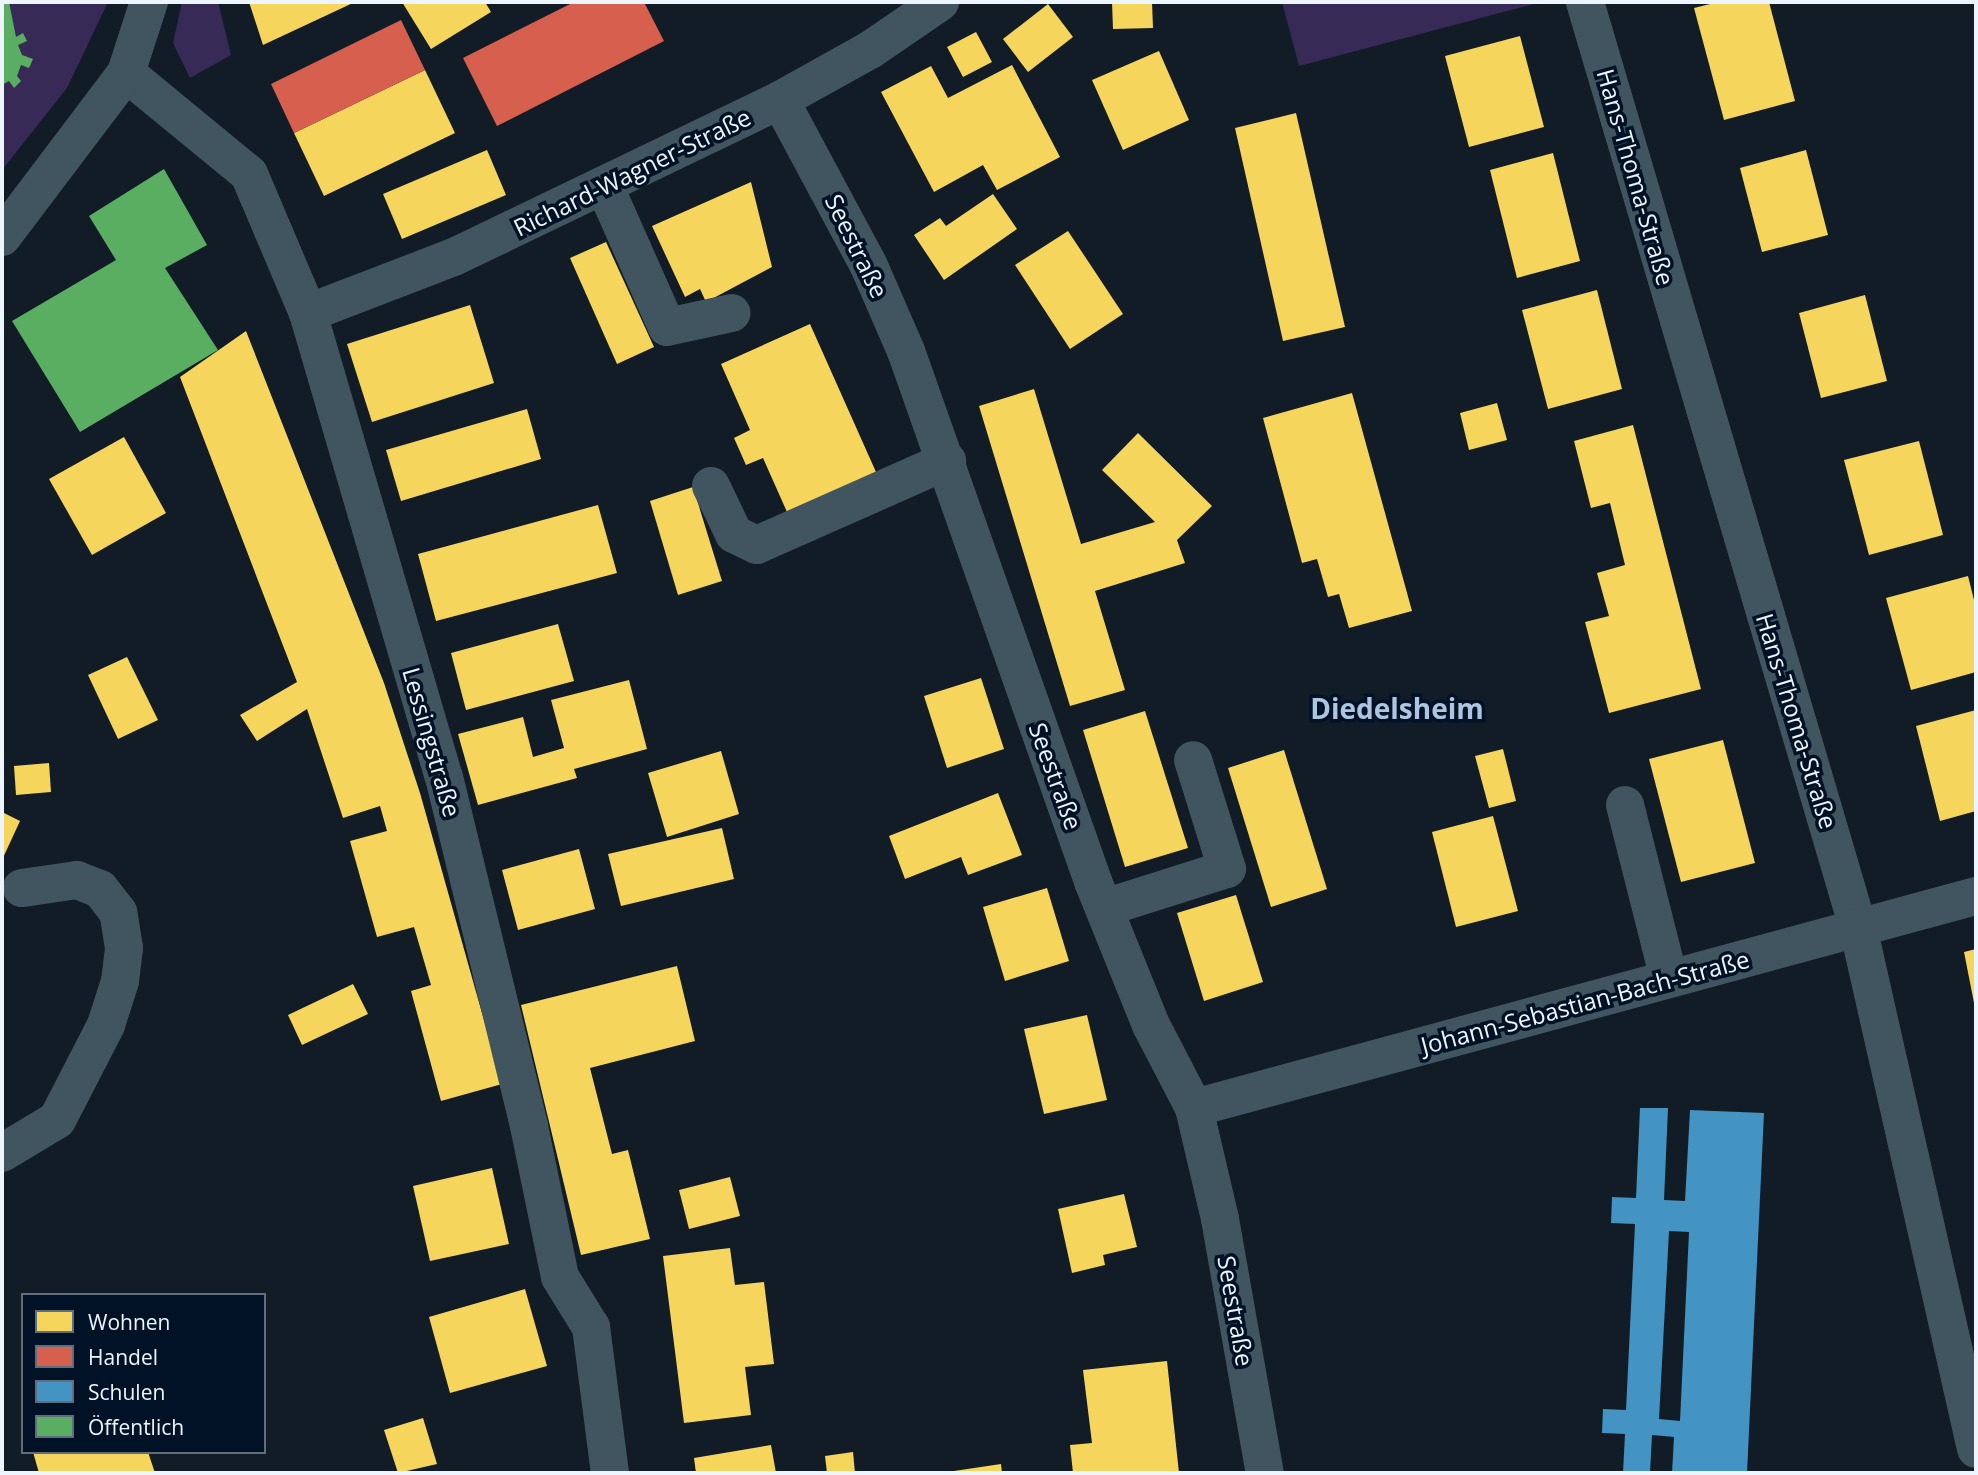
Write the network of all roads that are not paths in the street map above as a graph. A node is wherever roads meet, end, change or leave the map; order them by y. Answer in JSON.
{"nodes":[{"id":1,"x":149,"y":2,"type":"edge"},
{"id":2,"x":940,"y":2,"type":"edge"},
{"id":3,"x":1585,"y":2,"type":"edge"},
{"id":4,"x":126,"y":73,"type":"junction"},
{"id":5,"x":780,"y":100,"type":"junction"},
{"id":6,"x":604,"y":186,"type":"junction"},
{"id":7,"x":2,"y":237,"type":"edge"},
{"id":8,"x":308,"y":313,"type":"junction"},
{"id":9,"x":732,"y":313,"type":"dead end"},
{"id":10,"x":947,"y":461,"type":"junction"},
{"id":11,"x":710,"y":486,"type":"dead end"},
{"id":12,"x":1193,"y":760,"type":"dead end"},
{"id":13,"x":1625,"y":805,"type":"dead end"},
{"id":14,"x":22,"y":888,"type":"dead end"},
{"id":15,"x":1976,"y":896,"type":"edge"},
{"id":16,"x":1104,"y":908,"type":"junction"},
{"id":17,"x":1858,"y":927,"type":"junction"},
{"id":18,"x":1669,"y":979,"type":"junction"},
{"id":19,"x":1194,"y":1108,"type":"junction"},
{"id":20,"x":2,"y":1153,"type":"edge"},
{"id":21,"x":1976,"y":1449,"type":"edge"},
{"id":22,"x":610,"y":1473,"type":"edge"},
{"id":23,"x":1265,"y":1473,"type":"edge"}],
"edges":[{"from":1,"to":4,"type":"street"},
{"from":2,"to":5,"type":"street","name":"Richard-Wagner-Straße"},
{"from":3,"to":17,"type":"street","name":"Hans-Thoma-Straße"},
{"from":4,"to":7,"type":"street"},
{"from":4,"to":8,"type":"street","name":"Lessingstraße"},
{"from":5,"to":6,"type":"street","name":"Richard-Wagner-Straße"},
{"from":5,"to":10,"type":"street","name":"Seestraße"},
{"from":6,"to":8,"type":"street","name":"Richard-Wagner-Straße"},
{"from":6,"to":9,"type":"street"},
{"from":8,"to":22,"type":"street","name":"Lessingstraße"},
{"from":10,"to":11,"type":"street"},
{"from":10,"to":16,"type":"street","name":"Seestraße"},
{"from":12,"to":16,"type":"street"},
{"from":13,"to":18,"type":"street"},
{"from":14,"to":20,"type":"street"},
{"from":15,"to":17,"type":"street","name":"Johann-Sebastian-Bach-Straße"},
{"from":16,"to":19,"type":"street","name":"Seestraße"},
{"from":17,"to":18,"type":"street","name":"Johann-Sebastian-Bach-Straße"},
{"from":17,"to":21,"type":"street","name":"Hans-Thoma-Straße"},
{"from":18,"to":19,"type":"street","name":"Johann-Sebastian-Bach-Straße"},
{"from":19,"to":23,"type":"street","name":"Seestraße"}]}
